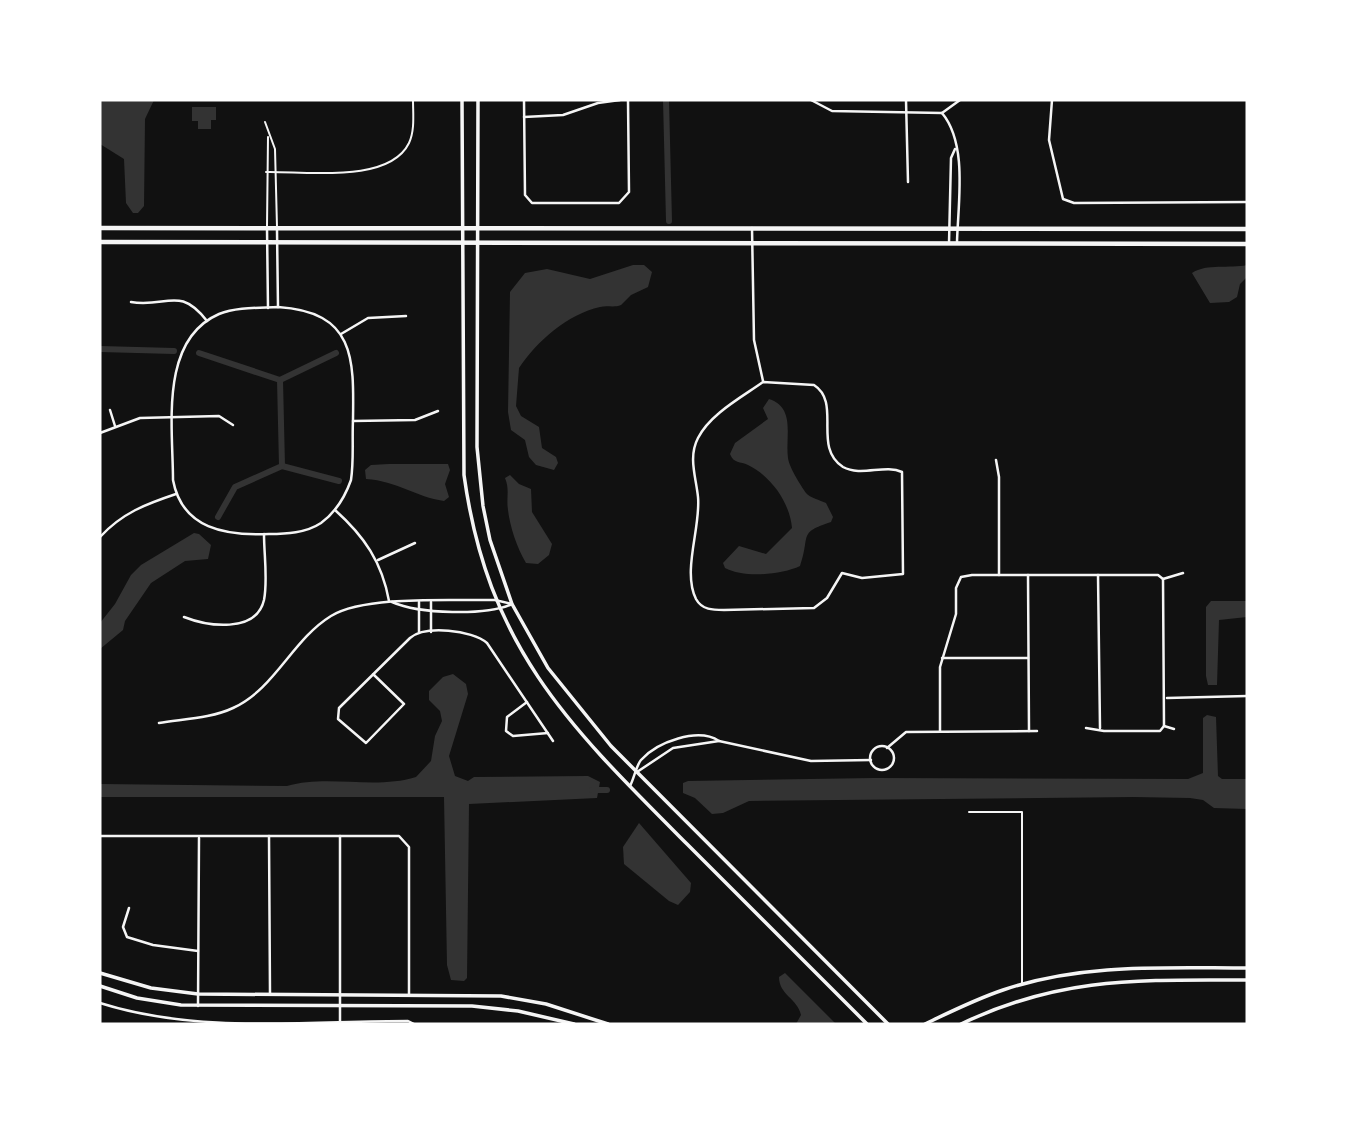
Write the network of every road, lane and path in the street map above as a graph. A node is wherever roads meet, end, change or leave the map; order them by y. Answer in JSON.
{"nodes":[{"id":1,"x":413,"y":100,"type":"edge"},
{"id":2,"x":462,"y":100,"type":"edge"},
{"id":3,"x":478,"y":100,"type":"edge"},
{"id":4,"x":524,"y":100,"type":"edge"},
{"id":5,"x":620,"y":100,"type":"edge"},
{"id":6,"x":628,"y":100,"type":"edge"},
{"id":7,"x":811,"y":100,"type":"edge"},
{"id":8,"x":906,"y":100,"type":"edge"},
{"id":9,"x":960,"y":100,"type":"edge"},
{"id":10,"x":1052,"y":100,"type":"edge"},
{"id":11,"x":906,"y":111,"type":"junction"},
{"id":12,"x":942,"y":114,"type":"junction"},
{"id":13,"x":524,"y":117,"type":"junction"},
{"id":14,"x":265,"y":122,"type":"dead end"},
{"id":15,"x":268,"y":136,"type":"junction"},
{"id":16,"x":955,"y":149,"type":"junction"},
{"id":17,"x":266,"y":172,"type":"junction"},
{"id":18,"x":277,"y":172,"type":"junction"},
{"id":19,"x":908,"y":182,"type":"dead end"},
{"id":20,"x":1247,"y":202,"type":"edge"},
{"id":21,"x":461,"y":227,"type":"junction"},
{"id":22,"x":100,"y":228,"type":"edge"},
{"id":23,"x":267,"y":228,"type":"junction"},
{"id":24,"x":277,"y":228,"type":"junction"},
{"id":25,"x":752,"y":228,"type":"junction"},
{"id":26,"x":477,"y":229,"type":"junction"},
{"id":27,"x":949,"y":229,"type":"junction"},
{"id":28,"x":957,"y":229,"type":"junction"},
{"id":29,"x":1247,"y":229,"type":"edge"},
{"id":30,"x":100,"y":242,"type":"edge"},
{"id":31,"x":267,"y":242,"type":"junction"},
{"id":32,"x":277,"y":242,"type":"junction"},
{"id":33,"x":477,"y":242,"type":"junction"},
{"id":34,"x":752,"y":242,"type":"junction"},
{"id":35,"x":461,"y":243,"type":"junction"},
{"id":36,"x":949,"y":243,"type":"junction"},
{"id":37,"x":957,"y":243,"type":"junction"},
{"id":38,"x":1247,"y":244,"type":"edge"},
{"id":39,"x":131,"y":302,"type":"dead end"},
{"id":40,"x":268,"y":307,"type":"junction"},
{"id":41,"x":278,"y":307,"type":"junction"},
{"id":42,"x":406,"y":316,"type":"dead end"},
{"id":43,"x":207,"y":321,"type":"junction"},
{"id":44,"x":341,"y":334,"type":"junction"},
{"id":45,"x":763,"y":382,"type":"junction"},
{"id":46,"x":110,"y":410,"type":"dead end"},
{"id":47,"x":438,"y":411,"type":"dead end"},
{"id":48,"x":173,"y":417,"type":"junction"},
{"id":49,"x":353,"y":421,"type":"junction"},
{"id":50,"x":233,"y":425,"type":"dead end"},
{"id":51,"x":115,"y":426,"type":"junction"},
{"id":52,"x":100,"y":433,"type":"edge"},
{"id":53,"x":996,"y":460,"type":"dead end"},
{"id":54,"x":176,"y":494,"type":"junction"},
{"id":55,"x":335,"y":510,"type":"junction"},
{"id":56,"x":264,"y":534,"type":"junction"},
{"id":57,"x":100,"y":537,"type":"edge"},
{"id":58,"x":415,"y":543,"type":"dead end"},
{"id":59,"x":378,"y":560,"type":"junction"},
{"id":60,"x":1183,"y":573,"type":"dead end"},
{"id":61,"x":999,"y":575,"type":"junction"},
{"id":62,"x":1028,"y":575,"type":"junction"},
{"id":63,"x":1098,"y":575,"type":"junction"},
{"id":64,"x":1163,"y":579,"type":"junction"},
{"id":65,"x":495,"y":600,"type":"junction"},
{"id":66,"x":389,"y":601,"type":"junction"},
{"id":67,"x":419,"y":602,"type":"junction"},
{"id":68,"x":431,"y":602,"type":"junction"},
{"id":69,"x":512,"y":604,"type":"junction"},
{"id":70,"x":499,"y":609,"type":"junction"},
{"id":71,"x":430,"y":610,"type":"junction"},
{"id":72,"x":419,"y":611,"type":"junction"},
{"id":73,"x":184,"y":617,"type":"dead end"},
{"id":74,"x":419,"y":632,"type":"junction"},
{"id":75,"x":431,"y":632,"type":"junction"},
{"id":76,"x":1028,"y":658,"type":"junction"},
{"id":77,"x":942,"y":659,"type":"junction"},
{"id":78,"x":373,"y":674,"type":"junction"},
{"id":79,"x":1247,"y":696,"type":"edge"},
{"id":80,"x":1165,"y":698,"type":"junction"},
{"id":81,"x":527,"y":702,"type":"junction"},
{"id":82,"x":159,"y":723,"type":"dead end"},
{"id":83,"x":1164,"y":726,"type":"junction"},
{"id":84,"x":1086,"y":728,"type":"dead end"},
{"id":85,"x":1100,"y":728,"type":"junction"},
{"id":86,"x":1174,"y":729,"type":"dead end"},
{"id":87,"x":940,"y":731,"type":"junction"},
{"id":88,"x":1029,"y":731,"type":"junction"},
{"id":89,"x":1037,"y":731,"type":"dead end"},
{"id":90,"x":548,"y":733,"type":"junction"},
{"id":91,"x":553,"y":741,"type":"dead end"},
{"id":92,"x":719,"y":741,"type":"junction"},
{"id":93,"x":887,"y":748,"type":"junction"},
{"id":94,"x":871,"y":760,"type":"junction"},
{"id":95,"x":637,"y":772,"type":"junction"},
{"id":96,"x":630,"y":786,"type":"junction"},
{"id":97,"x":969,"y":812,"type":"dead end"},
{"id":98,"x":100,"y":836,"type":"edge"},
{"id":99,"x":269,"y":836,"type":"junction"},
{"id":100,"x":340,"y":836,"type":"junction"},
{"id":101,"x":199,"y":837,"type":"junction"},
{"id":102,"x":129,"y":908,"type":"dead end"},
{"id":103,"x":198,"y":951,"type":"junction"},
{"id":104,"x":1247,"y":968,"type":"edge"},
{"id":105,"x":100,"y":974,"type":"edge"},
{"id":106,"x":1247,"y":980,"type":"edge"},
{"id":107,"x":1022,"y":984,"type":"junction"},
{"id":108,"x":100,"y":986,"type":"edge"},
{"id":109,"x":198,"y":993,"type":"junction"},
{"id":110,"x":270,"y":994,"type":"junction"},
{"id":111,"x":340,"y":994,"type":"junction"},
{"id":112,"x":409,"y":994,"type":"junction"},
{"id":113,"x":100,"y":1003,"type":"edge"},
{"id":114,"x":198,"y":1006,"type":"junction"},
{"id":115,"x":340,"y":1006,"type":"junction"},
{"id":116,"x":858,"y":1015,"type":"junction"},
{"id":117,"x":340,"y":1022,"type":"junction"},
{"id":118,"x":414,"y":1024,"type":"edge"},
{"id":119,"x":574,"y":1024,"type":"edge"},
{"id":120,"x":608,"y":1024,"type":"edge"},
{"id":121,"x":861,"y":1024,"type":"edge"},
{"id":122,"x":867,"y":1024,"type":"edge"},
{"id":123,"x":888,"y":1024,"type":"edge"},
{"id":124,"x":925,"y":1024,"type":"edge"},
{"id":125,"x":961,"y":1024,"type":"edge"}],
"edges":[{"from":1,"to":18,"type":"lane"},
{"from":2,"to":21,"type":"main road"},
{"from":3,"to":26,"type":"main road"},
{"from":4,"to":13,"type":"street"},
{"from":5,"to":13,"type":"street"},
{"from":6,"to":13,"type":"street"},
{"from":7,"to":11,"type":"street"},
{"from":8,"to":11,"type":"street"},
{"from":9,"to":12,"type":"street"},
{"from":10,"to":20,"type":"street"},
{"from":11,"to":12,"type":"street"},
{"from":11,"to":19,"type":"street"},
{"from":12,"to":16,"type":"street"},
{"from":14,"to":15,"type":"lane"},
{"from":15,"to":17,"type":"lane"},
{"from":15,"to":18,"type":"lane"},
{"from":16,"to":27,"type":"street"},
{"from":16,"to":28,"type":"street"},
{"from":17,"to":18,"type":"lane"},
{"from":17,"to":23,"type":"lane"},
{"from":18,"to":24,"type":"lane"},
{"from":21,"to":24,"type":"main road"},
{"from":21,"to":26,"type":"main road"},
{"from":21,"to":35,"type":"main road"},
{"from":22,"to":23,"type":"main road"},
{"from":23,"to":24,"type":"main road"},
{"from":23,"to":31,"type":"street"},
{"from":24,"to":32,"type":"street"},
{"from":25,"to":26,"type":"main road"},
{"from":25,"to":27,"type":"main road"},
{"from":25,"to":34,"type":"street"},
{"from":26,"to":33,"type":"main road"},
{"from":27,"to":28,"type":"main road"},
{"from":27,"to":36,"type":"street"},
{"from":28,"to":29,"type":"main road"},
{"from":28,"to":37,"type":"street"},
{"from":30,"to":31,"type":"main road"},
{"from":31,"to":32,"type":"main road"},
{"from":31,"to":40,"type":"street"},
{"from":32,"to":35,"type":"main road"},
{"from":32,"to":41,"type":"street"},
{"from":33,"to":34,"type":"main road"},
{"from":33,"to":35,"type":"main road"},
{"from":33,"to":69,"type":"main road"},
{"from":34,"to":36,"type":"main road"},
{"from":34,"to":45,"type":"street"},
{"from":35,"to":65,"type":"main road"},
{"from":36,"to":37,"type":"main road"},
{"from":37,"to":38,"type":"main road"},
{"from":39,"to":43,"type":"street"},
{"from":40,"to":41,"type":"street"},
{"from":40,"to":43,"type":"street"},
{"from":41,"to":44,"type":"street"},
{"from":42,"to":44,"type":"street"},
{"from":43,"to":48,"type":"street"},
{"from":44,"to":49,"type":"street"},
{"from":45,"to":45,"type":"street"},
{"from":46,"to":51,"type":"street"},
{"from":47,"to":49,"type":"street"},
{"from":48,"to":50,"type":"street"},
{"from":48,"to":51,"type":"street"},
{"from":48,"to":54,"type":"street"},
{"from":49,"to":55,"type":"street"},
{"from":51,"to":52,"type":"street"},
{"from":53,"to":61,"type":"street"},
{"from":54,"to":56,"type":"street"},
{"from":54,"to":57,"type":"street"},
{"from":55,"to":56,"type":"street"},
{"from":55,"to":59,"type":"street"},
{"from":56,"to":73,"type":"street"},
{"from":58,"to":59,"type":"street"},
{"from":59,"to":66,"type":"street"},
{"from":60,"to":64,"type":"street"},
{"from":61,"to":62,"type":"street"},
{"from":61,"to":77,"type":"street"},
{"from":62,"to":63,"type":"street"},
{"from":62,"to":76,"type":"street"},
{"from":63,"to":64,"type":"street"},
{"from":63,"to":85,"type":"street"},
{"from":64,"to":80,"type":"street"},
{"from":65,"to":68,"type":"street"},
{"from":65,"to":69,"type":"street"},
{"from":65,"to":70,"type":"main road"},
{"from":66,"to":67,"type":"street"},
{"from":66,"to":72,"type":"street"},
{"from":66,"to":82,"type":"street"},
{"from":67,"to":68,"type":"street"},
{"from":67,"to":72,"type":"street"},
{"from":68,"to":71,"type":"street"},
{"from":69,"to":70,"type":"street"},
{"from":69,"to":95,"type":"main road"},
{"from":70,"to":71,"type":"street"},
{"from":70,"to":96,"type":"main road"},
{"from":71,"to":72,"type":"street"},
{"from":71,"to":75,"type":"street"},
{"from":72,"to":74,"type":"street"},
{"from":74,"to":75,"type":"street"},
{"from":74,"to":78,"type":"street"},
{"from":75,"to":81,"type":"street"},
{"from":76,"to":77,"type":"street"},
{"from":76,"to":88,"type":"street"},
{"from":77,"to":87,"type":"street"},
{"from":78,"to":78,"type":"street"},
{"from":79,"to":80,"type":"street"},
{"from":80,"to":83,"type":"street"},
{"from":81,"to":90,"type":"street"},
{"from":81,"to":90,"type":"street"},
{"from":83,"to":85,"type":"street"},
{"from":83,"to":86,"type":"street"},
{"from":84,"to":85,"type":"street"},
{"from":87,"to":88,"type":"street"},
{"from":87,"to":93,"type":"street"},
{"from":88,"to":89,"type":"street"},
{"from":90,"to":91,"type":"street"},
{"from":92,"to":94,"type":"street"},
{"from":92,"to":95,"type":"street"},
{"from":92,"to":95,"type":"street"},
{"from":93,"to":94,"type":"street"},
{"from":93,"to":94,"type":"street"},
{"from":95,"to":96,"type":"street"},
{"from":95,"to":123,"type":"main road"},
{"from":96,"to":116,"type":"main road"},
{"from":97,"to":107,"type":"lane"},
{"from":98,"to":101,"type":"street"},
{"from":99,"to":100,"type":"street"},
{"from":99,"to":101,"type":"street"},
{"from":99,"to":110,"type":"street"},
{"from":100,"to":111,"type":"street"},
{"from":100,"to":112,"type":"street"},
{"from":101,"to":103,"type":"street"},
{"from":102,"to":103,"type":"street"},
{"from":103,"to":109,"type":"street"},
{"from":104,"to":107,"type":"main road"},
{"from":105,"to":109,"type":"main road"},
{"from":106,"to":125,"type":"main road"},
{"from":107,"to":124,"type":"main road"},
{"from":108,"to":114,"type":"main road"},
{"from":109,"to":110,"type":"main road"},
{"from":109,"to":114,"type":"street"},
{"from":110,"to":111,"type":"main road"},
{"from":111,"to":112,"type":"main road"},
{"from":111,"to":115,"type":"street"},
{"from":112,"to":120,"type":"main road"},
{"from":113,"to":117,"type":"street"},
{"from":114,"to":115,"type":"main road"},
{"from":115,"to":117,"type":"street"},
{"from":115,"to":119,"type":"main road"},
{"from":116,"to":121,"type":"main road"},
{"from":116,"to":122,"type":"main road"},
{"from":117,"to":118,"type":"street"}]}
